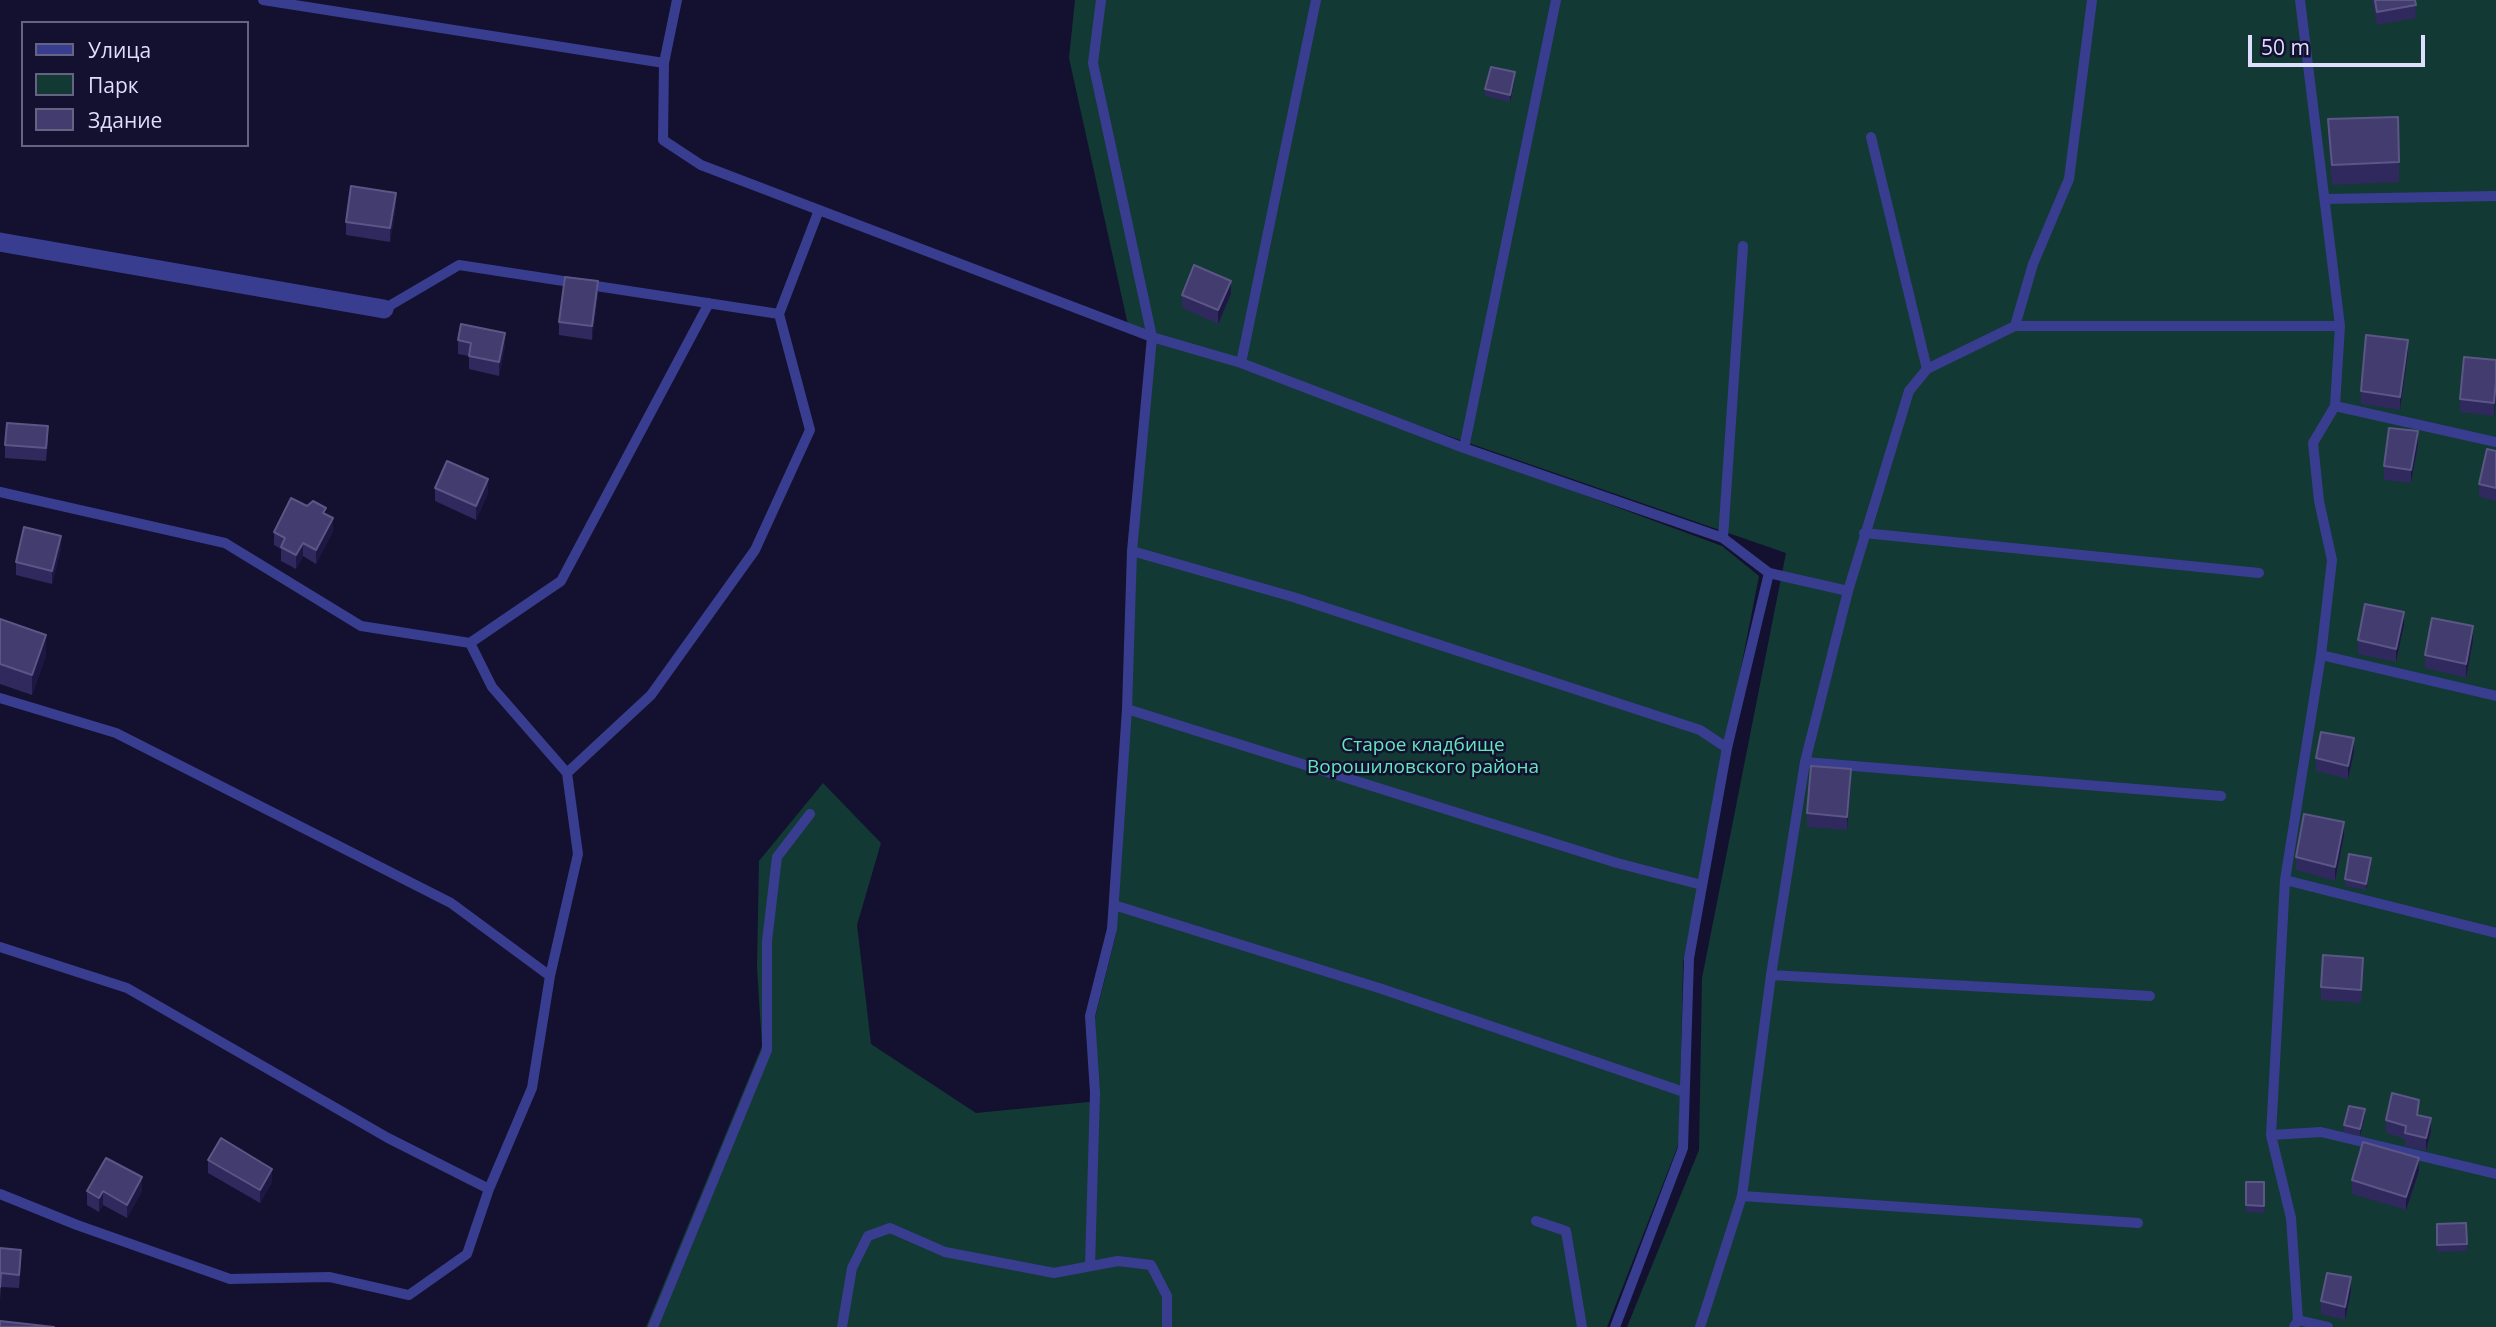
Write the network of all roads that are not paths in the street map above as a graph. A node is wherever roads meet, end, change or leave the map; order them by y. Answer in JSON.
{"nodes":[{"id":1,"x":263,"y":0,"type":"edge"},
{"id":2,"x":677,"y":0,"type":"edge"},
{"id":3,"x":1101,"y":0,"type":"edge"},
{"id":4,"x":1316,"y":0,"type":"edge"},
{"id":5,"x":1556,"y":0,"type":"edge"},
{"id":6,"x":2091,"y":0,"type":"edge"},
{"id":7,"x":2300,"y":0,"type":"edge"},
{"id":8,"x":664,"y":63,"type":"junction"},
{"id":9,"x":1871,"y":136,"type":"dead end"},
{"id":10,"x":2496,"y":196,"type":"edge"},
{"id":11,"x":2326,"y":198,"type":"junction"},
{"id":12,"x":819,"y":209,"type":"junction"},
{"id":13,"x":0,"y":242,"type":"edge"},
{"id":14,"x":1743,"y":246,"type":"dead end"},
{"id":15,"x":709,"y":303,"type":"junction"},
{"id":16,"x":384,"y":309,"type":"joint"},
{"id":17,"x":779,"y":314,"type":"junction"},
{"id":18,"x":2340,"y":326,"type":"junction"},
{"id":19,"x":2015,"y":327,"type":"junction"},
{"id":20,"x":1152,"y":337,"type":"junction"},
{"id":21,"x":1241,"y":363,"type":"junction"},
{"id":22,"x":1927,"y":369,"type":"junction"},
{"id":23,"x":2335,"y":406,"type":"junction"},
{"id":24,"x":2496,"y":442,"type":"edge"},
{"id":25,"x":1464,"y":448,"type":"junction"},
{"id":26,"x":0,"y":492,"type":"edge"},
{"id":27,"x":1864,"y":533,"type":"junction"},
{"id":28,"x":1723,"y":538,"type":"junction"},
{"id":29,"x":1132,"y":551,"type":"junction"},
{"id":30,"x":1769,"y":573,"type":"junction"},
{"id":31,"x":2259,"y":573,"type":"dead end"},
{"id":32,"x":1848,"y":591,"type":"junction"},
{"id":33,"x":470,"y":643,"type":"junction"},
{"id":34,"x":2321,"y":654,"type":"junction"},
{"id":35,"x":2496,"y":696,"type":"edge"},
{"id":36,"x":0,"y":698,"type":"edge"},
{"id":37,"x":1127,"y":709,"type":"junction"},
{"id":38,"x":1727,"y":748,"type":"junction"},
{"id":39,"x":1805,"y":762,"type":"junction"},
{"id":40,"x":567,"y":773,"type":"junction"},
{"id":41,"x":2221,"y":796,"type":"dead end"},
{"id":42,"x":810,"y":814,"type":"dead end"},
{"id":43,"x":2285,"y":880,"type":"junction"},
{"id":44,"x":1702,"y":885,"type":"junction"},
{"id":45,"x":1114,"y":905,"type":"junction"},
{"id":46,"x":2496,"y":933,"type":"edge"},
{"id":47,"x":0,"y":947,"type":"edge"},
{"id":48,"x":1771,"y":975,"type":"junction"},
{"id":49,"x":550,"y":976,"type":"junction"},
{"id":50,"x":2150,"y":996,"type":"dead end"},
{"id":51,"x":1684,"y":1092,"type":"junction"},
{"id":52,"x":2271,"y":1135,"type":"junction"},
{"id":53,"x":2496,"y":1174,"type":"edge"},
{"id":54,"x":489,"y":1189,"type":"junction"},
{"id":55,"x":0,"y":1194,"type":"edge"},
{"id":56,"x":1742,"y":1196,"type":"junction"},
{"id":57,"x":1536,"y":1220,"type":"dead end"},
{"id":58,"x":2138,"y":1223,"type":"dead end"},
{"id":59,"x":1090,"y":1266,"type":"junction"},
{"id":60,"x":2296,"y":1323,"type":"edge"},
{"id":61,"x":653,"y":1327,"type":"edge"},
{"id":62,"x":842,"y":1327,"type":"edge"},
{"id":63,"x":1167,"y":1327,"type":"edge"},
{"id":64,"x":1582,"y":1327,"type":"edge"},
{"id":65,"x":1615,"y":1327,"type":"edge"},
{"id":66,"x":1700,"y":1327,"type":"edge"},
{"id":67,"x":2328,"y":1327,"type":"edge"}],
"edges":[{"from":1,"to":8,"type":"lane"},
{"from":2,"to":8,"type":"lane"},
{"from":3,"to":20,"type":"lane"},
{"from":4,"to":21,"type":"lane"},
{"from":5,"to":25,"type":"lane"},
{"from":6,"to":19,"type":"lane"},
{"from":7,"to":11,"type":"lane"},
{"from":8,"to":12,"type":"lane"},
{"from":9,"to":22,"type":"lane"},
{"from":10,"to":11,"type":"lane"},
{"from":11,"to":18,"type":"lane"},
{"from":12,"to":17,"type":"lane"},
{"from":12,"to":20,"type":"lane"},
{"from":13,"to":16,"type":"street"},
{"from":14,"to":28,"type":"lane"},
{"from":15,"to":16,"type":"lane"},
{"from":15,"to":17,"type":"lane"},
{"from":15,"to":33,"type":"lane"},
{"from":17,"to":40,"type":"lane"},
{"from":18,"to":19,"type":"lane"},
{"from":18,"to":23,"type":"lane"},
{"from":19,"to":22,"type":"lane"},
{"from":20,"to":21,"type":"lane"},
{"from":20,"to":29,"type":"lane"},
{"from":21,"to":25,"type":"lane"},
{"from":22,"to":27,"type":"lane"},
{"from":23,"to":24,"type":"lane"},
{"from":23,"to":34,"type":"lane"},
{"from":25,"to":28,"type":"lane"},
{"from":26,"to":33,"type":"lane"},
{"from":27,"to":31,"type":"lane"},
{"from":27,"to":32,"type":"lane"},
{"from":28,"to":30,"type":"lane"},
{"from":29,"to":37,"type":"lane"},
{"from":29,"to":38,"type":"lane"},
{"from":30,"to":32,"type":"lane"},
{"from":30,"to":38,"type":"lane"},
{"from":32,"to":39,"type":"lane"},
{"from":33,"to":40,"type":"lane"},
{"from":34,"to":35,"type":"lane"},
{"from":34,"to":43,"type":"lane"},
{"from":36,"to":49,"type":"lane"},
{"from":37,"to":44,"type":"lane"},
{"from":37,"to":45,"type":"lane"},
{"from":38,"to":44,"type":"lane"},
{"from":39,"to":41,"type":"lane"},
{"from":39,"to":48,"type":"lane"},
{"from":40,"to":49,"type":"lane"},
{"from":42,"to":61,"type":"lane"},
{"from":43,"to":46,"type":"lane"},
{"from":43,"to":52,"type":"lane"},
{"from":44,"to":51,"type":"lane"},
{"from":45,"to":51,"type":"lane"},
{"from":45,"to":59,"type":"lane"},
{"from":47,"to":54,"type":"lane"},
{"from":48,"to":50,"type":"lane"},
{"from":48,"to":56,"type":"lane"},
{"from":49,"to":54,"type":"lane"},
{"from":51,"to":65,"type":"lane"},
{"from":52,"to":53,"type":"lane"},
{"from":52,"to":60,"type":"lane"},
{"from":54,"to":55,"type":"lane"},
{"from":56,"to":58,"type":"lane"},
{"from":56,"to":66,"type":"lane"},
{"from":57,"to":64,"type":"lane"},
{"from":59,"to":62,"type":"lane"},
{"from":59,"to":63,"type":"lane"},
{"from":60,"to":67,"type":"lane"}]}
